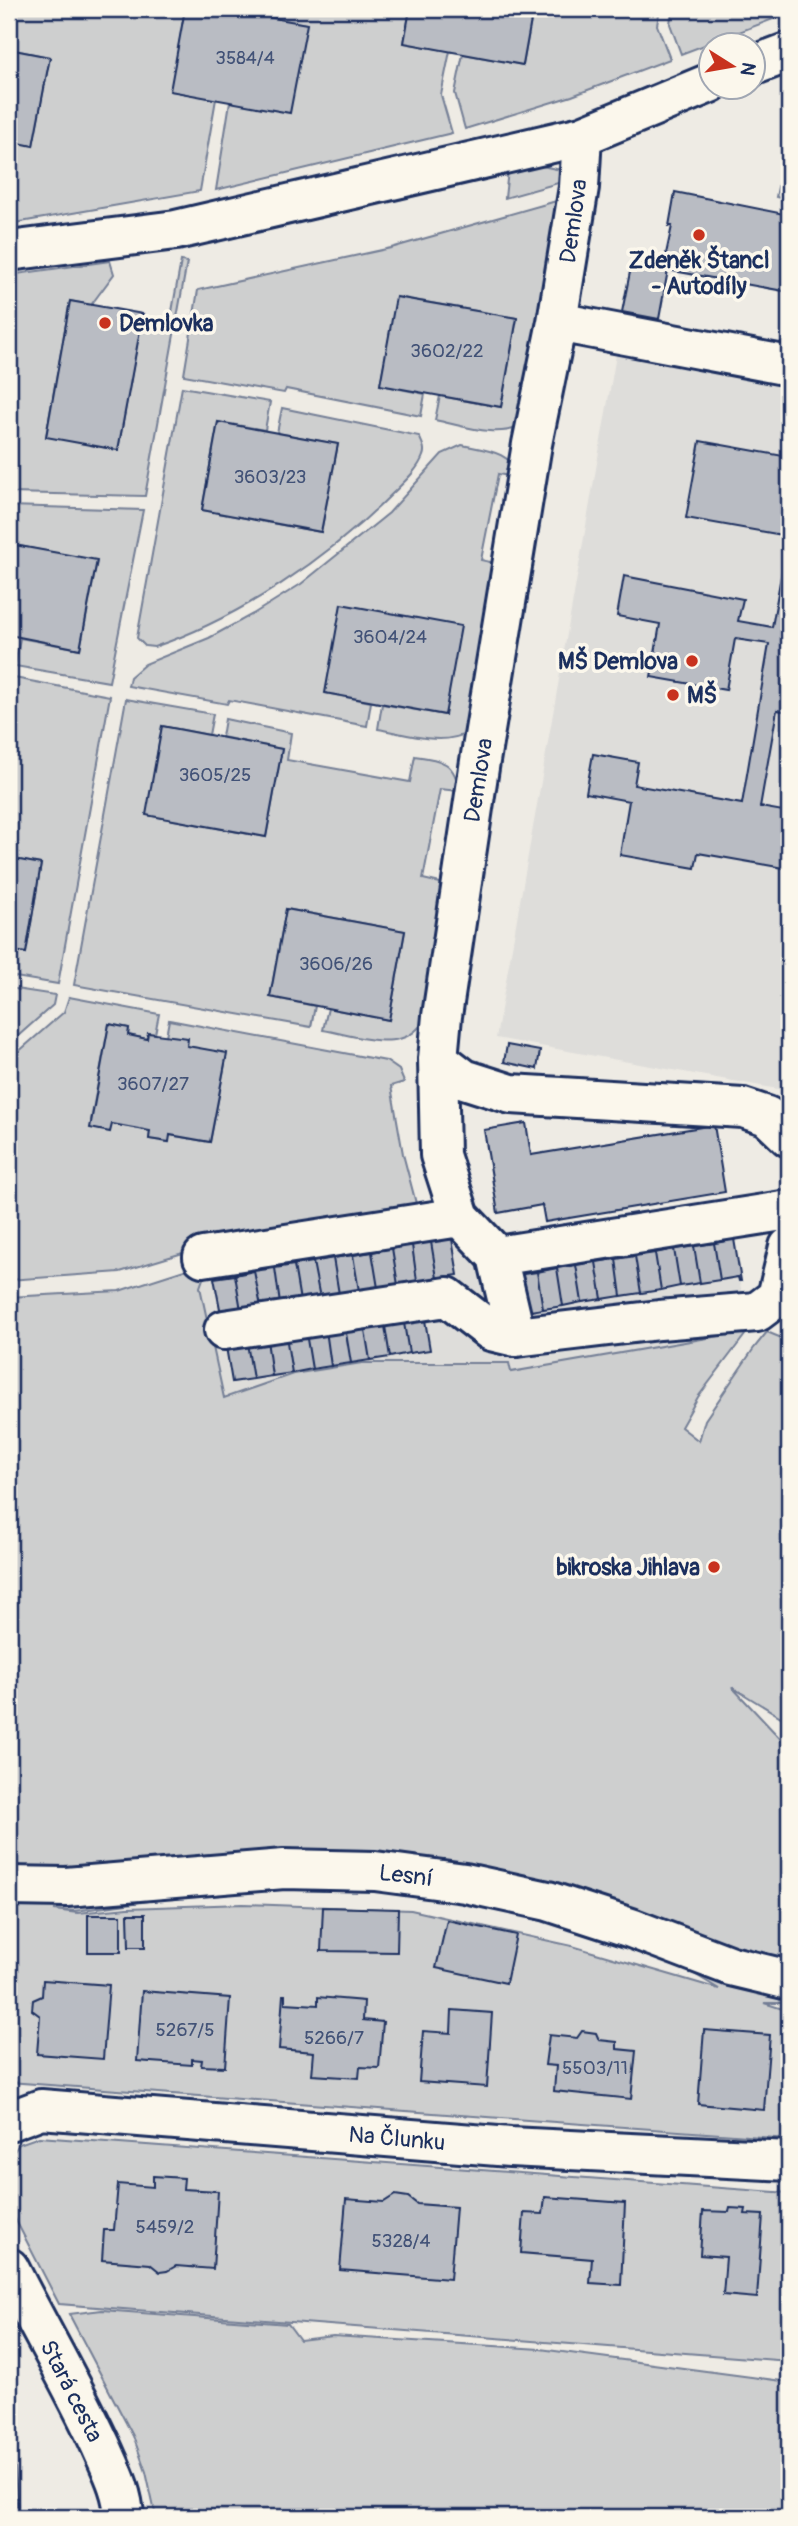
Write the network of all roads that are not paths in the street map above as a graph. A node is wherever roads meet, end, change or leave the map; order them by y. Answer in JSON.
{"nodes":[{"id":1,"x":789,"y":52,"type":"edge"},
{"id":2,"x":766,"y":61,"type":"edge"},
{"id":3,"x":696,"y":89,"type":"edge"},
{"id":4,"x":582,"y":136,"type":"junction"},
{"id":5,"x":9,"y":251,"type":"edge"},
{"id":6,"x":557,"y":322,"type":"junction"},
{"id":7,"x":789,"y":366,"type":"edge"},
{"id":8,"x":438,"y":1059,"type":"junction"},
{"id":9,"x":789,"y":1137,"type":"edge"},
{"id":10,"x":789,"y":1210,"type":"edge"},
{"id":11,"x":460,"y":1217,"type":"junction"},
{"id":12,"x":789,"y":1247,"type":"edge"},
{"id":13,"x":497,"y":1256,"type":"junction"},
{"id":14,"x":203,"y":1257,"type":"dead end"},
{"id":15,"x":224,"y":1330,"type":"dead end"},
{"id":16,"x":516,"y":1337,"type":"junction"},
{"id":17,"x":9,"y":1886,"type":"edge"},
{"id":18,"x":789,"y":1980,"type":"edge"},
{"id":19,"x":9,"y":2121,"type":"edge"},
{"id":20,"x":789,"y":2161,"type":"edge"},
{"id":21,"x":9,"y":2268,"type":"edge"},
{"id":22,"x":124,"y":2517,"type":"edge"}],
"edges":[{"from":1,"to":2,"type":"street"},
{"from":3,"to":4,"type":"street"},
{"from":4,"to":5,"type":"street"},
{"from":4,"to":6,"type":"street","name":"Demlova"},
{"from":6,"to":7,"type":"street"},
{"from":6,"to":8,"type":"street","name":"Demlova"},
{"from":8,"to":9,"type":"street"},
{"from":8,"to":11,"type":"street","name":"Demlova"},
{"from":10,"to":13,"type":"street"},
{"from":11,"to":13,"type":"street"},
{"from":11,"to":14,"type":"street"},
{"from":12,"to":16,"type":"street"},
{"from":13,"to":16,"type":"street"},
{"from":15,"to":16,"type":"street"},
{"from":17,"to":18,"type":"street","name":"Lesní"},
{"from":19,"to":20,"type":"street","name":"Na Člunku"},
{"from":21,"to":22,"type":"street","name":"Stará cesta"}]}
